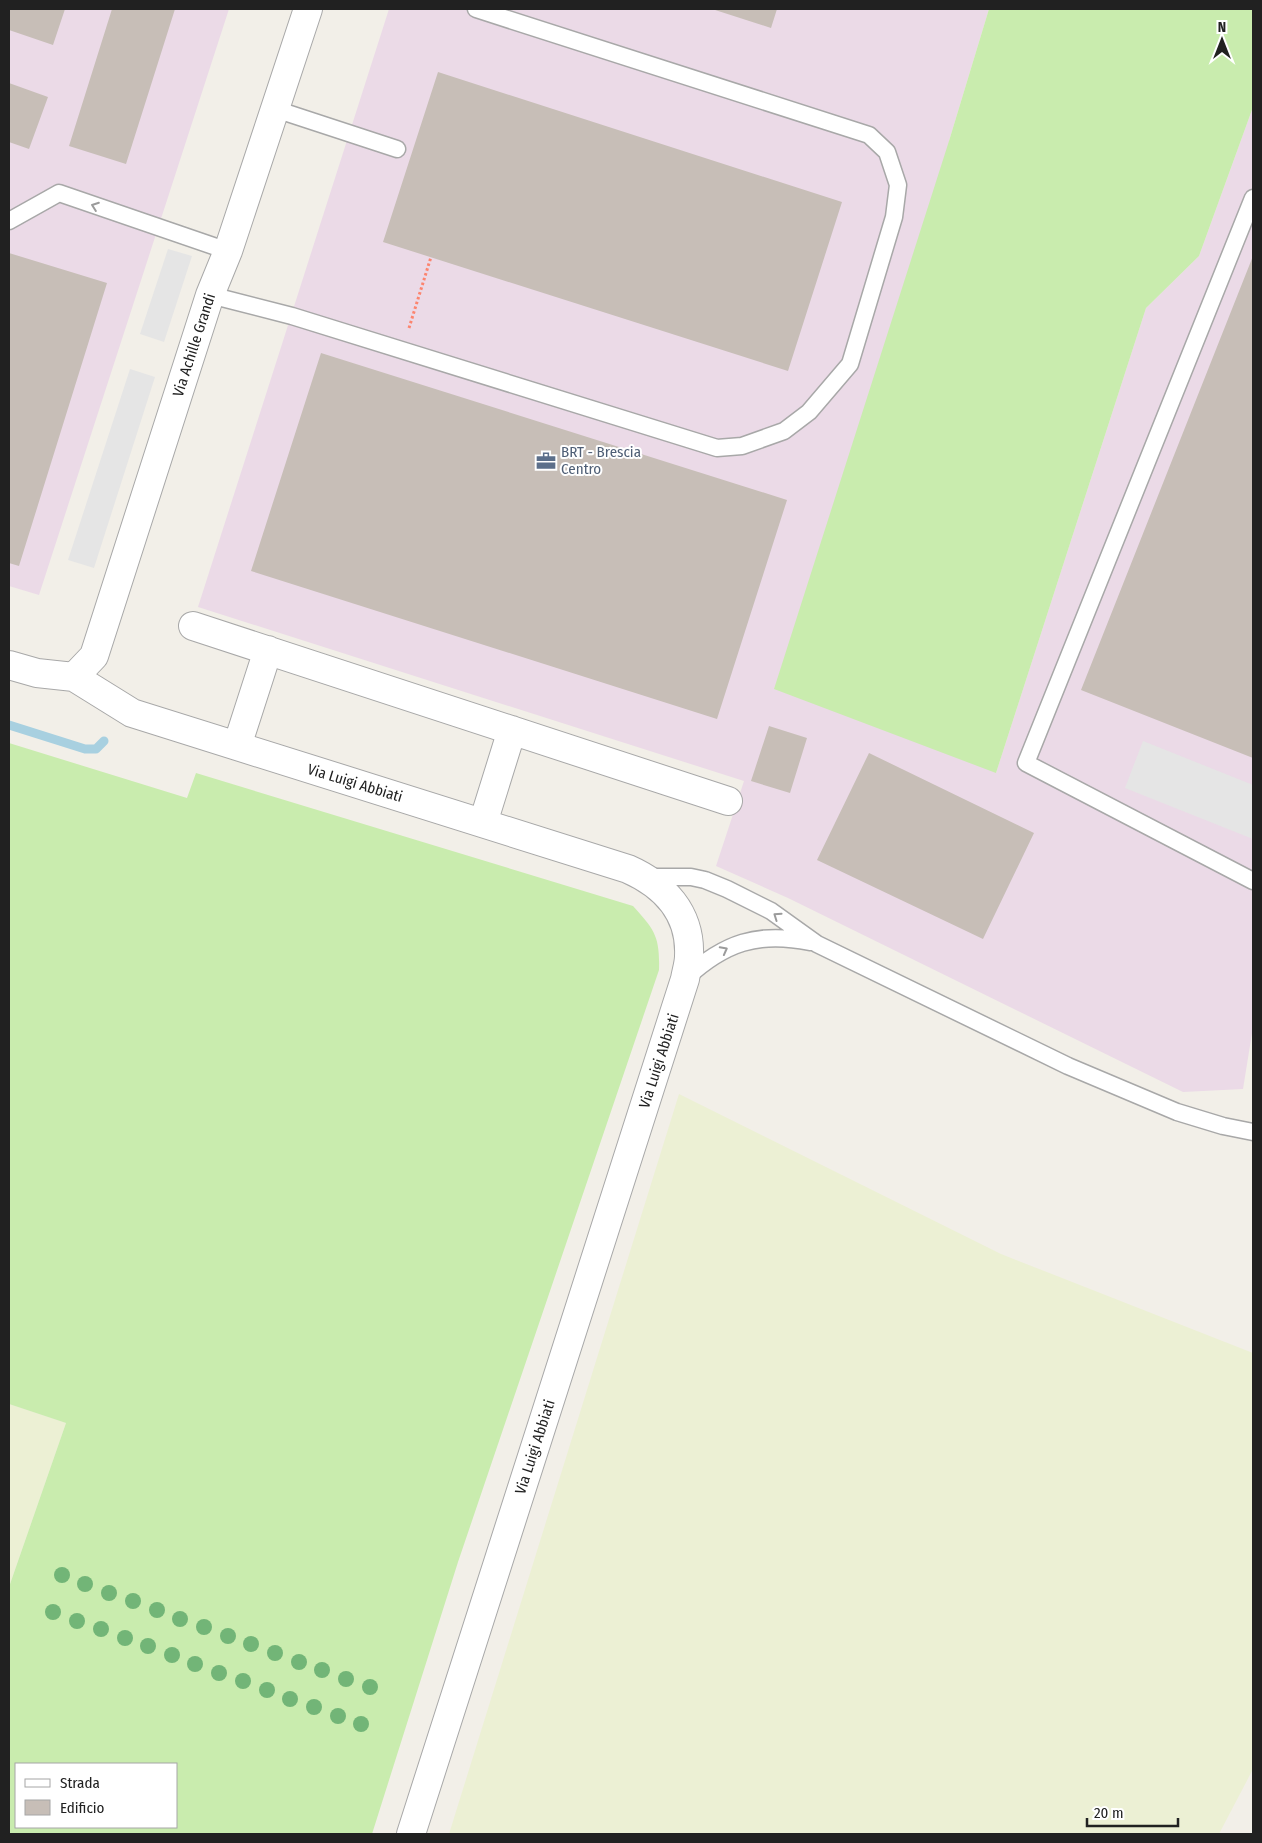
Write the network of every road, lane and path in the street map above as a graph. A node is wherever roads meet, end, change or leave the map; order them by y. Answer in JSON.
{"nodes":[{"id":1,"x":308,"y":9,"type":"edge"},
{"id":2,"x":476,"y":9,"type":"edge"},
{"id":3,"x":275,"y":109,"type":"junction"},
{"id":4,"x":397,"y":149,"type":"dead end"},
{"id":5,"x":1253,"y":198,"type":"edge"},
{"id":6,"x":9,"y":221,"type":"edge"},
{"id":7,"x":228,"y":251,"type":"junction"},
{"id":8,"x":431,"y":257,"type":"dead end"},
{"id":9,"x":210,"y":295,"type":"junction"},
{"id":10,"x":402,"y":350,"type":"junction"},
{"id":11,"x":193,"y":626,"type":"dead end"},
{"id":12,"x":268,"y":650,"type":"junction"},
{"id":13,"x":9,"y":665,"type":"edge"},
{"id":14,"x":74,"y":677,"type":"junction"},
{"id":15,"x":512,"y":730,"type":"junction"},
{"id":16,"x":237,"y":746,"type":"junction"},
{"id":17,"x":728,"y":801,"type":"dead end"},
{"id":18,"x":483,"y":823,"type":"junction"},
{"id":19,"x":645,"y":877,"type":"junction"},
{"id":20,"x":1253,"y":881,"type":"edge"},
{"id":21,"x":817,"y":944,"type":"junction"},
{"id":22,"x":685,"y":979,"type":"junction"},
{"id":23,"x":1253,"y":1132,"type":"edge"},
{"id":24,"x":411,"y":1834,"type":"edge"}],
"edges":[{"from":1,"to":3,"type":"street","name":"Via Achille Grandi"},
{"from":2,"to":10,"type":"lane"},
{"from":3,"to":4,"type":"lane"},
{"from":3,"to":7,"type":"street","name":"Via Achille Grandi"},
{"from":5,"to":20,"type":"lane"},
{"from":7,"to":6,"type":"lane","one_way":true},
{"from":7,"to":9,"type":"street","name":"Via Achille Grandi"},
{"from":8,"to":10,"type":"path"},
{"from":9,"to":10,"type":"lane"},
{"from":9,"to":14,"type":"street","name":"Via Achille Grandi"},
{"from":11,"to":12,"type":"street"},
{"from":12,"to":15,"type":"street"},
{"from":12,"to":16,"type":"street"},
{"from":13,"to":14,"type":"street"},
{"from":14,"to":16,"type":"street","name":"Via Luigi Abbiati"},
{"from":15,"to":17,"type":"street"},
{"from":15,"to":18,"type":"street"},
{"from":16,"to":18,"type":"street","name":"Via Luigi Abbiati"},
{"from":18,"to":19,"type":"street","name":"Via Luigi Abbiati"},
{"from":21,"to":19,"type":"lane","one_way":true},
{"from":19,"to":22,"type":"street","name":"Via Luigi Abbiati"},
{"from":22,"to":21,"type":"lane","one_way":true},
{"from":21,"to":23,"type":"lane"},
{"from":22,"to":24,"type":"street","name":"Via Luigi Abbiati"}]}
